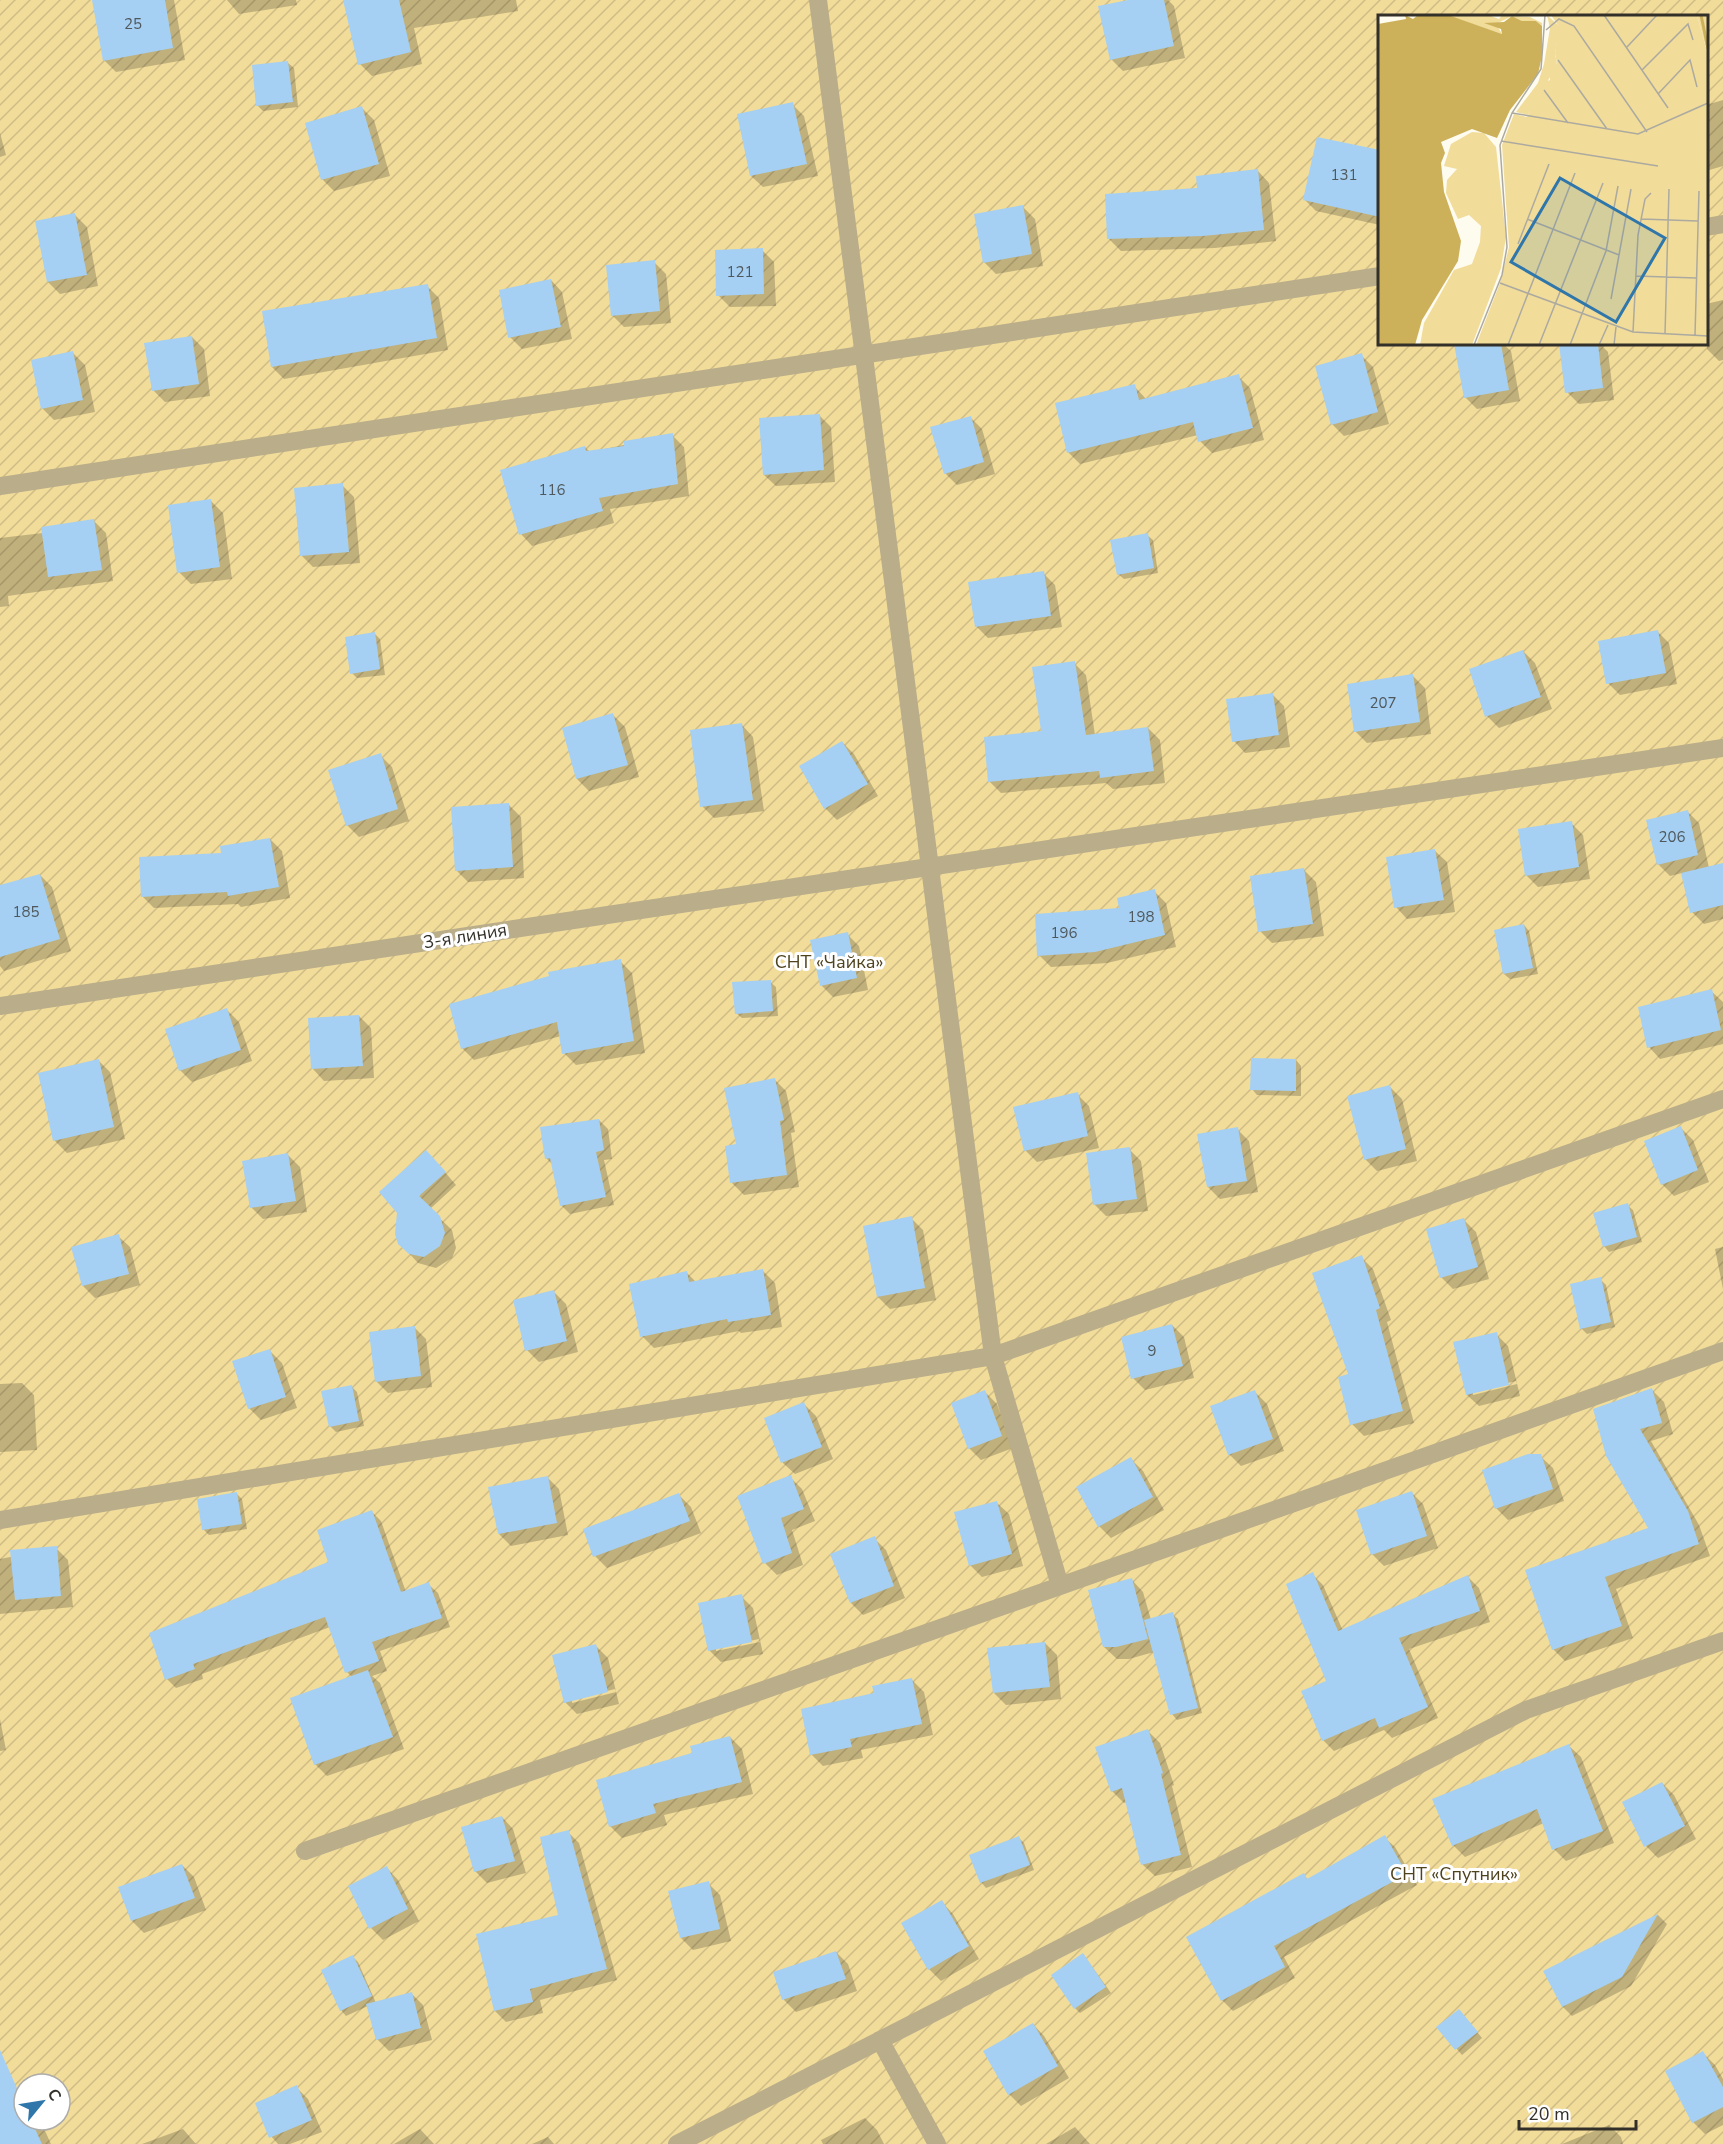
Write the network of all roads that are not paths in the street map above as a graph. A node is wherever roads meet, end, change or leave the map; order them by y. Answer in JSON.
{"nodes":[{"id":1,"x":818,"y":0,"type":"edge"},
{"id":2,"x":1723,"y":224,"type":"edge"},
{"id":3,"x":1708,"y":227,"type":"edge"},
{"id":4,"x":1378,"y":276,"type":"edge"},
{"id":5,"x":864,"y":355,"type":"junction"},
{"id":6,"x":0,"y":486,"type":"edge"},
{"id":7,"x":1723,"y":747,"type":"edge"},
{"id":8,"x":930,"y":866,"type":"junction"},
{"id":9,"x":0,"y":1006,"type":"edge"},
{"id":10,"x":1723,"y":1099,"type":"edge"},
{"id":11,"x":1723,"y":1351,"type":"edge"},
{"id":12,"x":993,"y":1356,"type":"junction"},
{"id":13,"x":0,"y":1520,"type":"edge"},
{"id":14,"x":1060,"y":1586,"type":"junction"},
{"id":15,"x":1723,"y":1641,"type":"edge"},
{"id":16,"x":305,"y":1851,"type":"dead end"},
{"id":17,"x":880,"y":2040,"type":"junction"},
{"id":18,"x":677,"y":2144,"type":"edge"},
{"id":19,"x":937,"y":2144,"type":"edge"}],
"edges":[{"from":1,"to":5,"type":"street"},
{"from":2,"to":3,"type":"street"},
{"from":4,"to":5,"type":"street"},
{"from":5,"to":6,"type":"street"},
{"from":5,"to":8,"type":"street"},
{"from":7,"to":8,"type":"street","name":"3-я линия"},
{"from":8,"to":9,"type":"street","name":"3-я линия"},
{"from":8,"to":12,"type":"street"},
{"from":10,"to":12,"type":"street"},
{"from":11,"to":14,"type":"street"},
{"from":12,"to":13,"type":"street"},
{"from":12,"to":14,"type":"street"},
{"from":14,"to":16,"type":"street"},
{"from":15,"to":17,"type":"street"},
{"from":17,"to":18,"type":"street"},
{"from":17,"to":19,"type":"street"}]}
